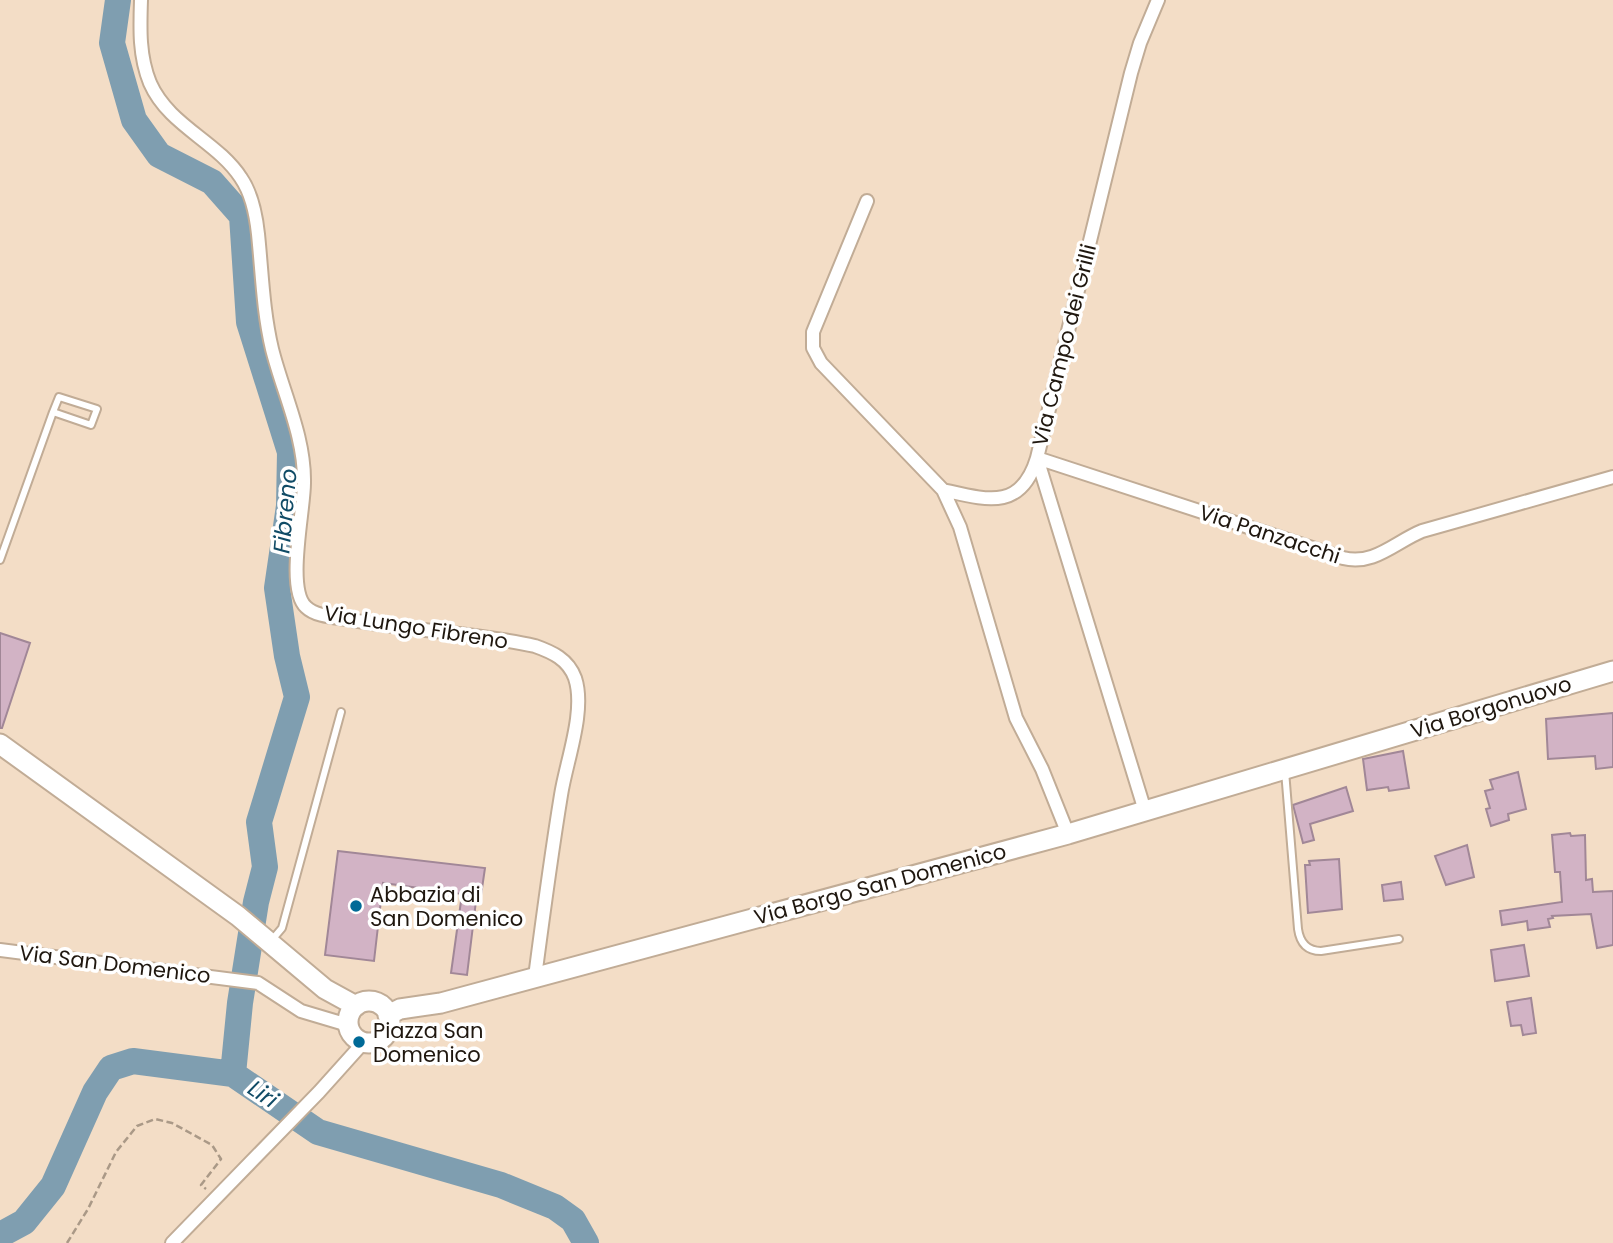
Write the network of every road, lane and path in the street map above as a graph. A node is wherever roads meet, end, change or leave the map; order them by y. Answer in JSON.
{"nodes":[{"id":1,"x":141,"y":0,"type":"edge"},
{"id":2,"x":1158,"y":0,"type":"edge"},
{"id":3,"x":867,"y":201,"type":"dead end"},
{"id":4,"x":53,"y":412,"type":"junction"},
{"id":5,"x":1037,"y":458,"type":"junction"},
{"id":6,"x":1613,"y":477,"type":"edge"},
{"id":7,"x":943,"y":490,"type":"junction"},
{"id":8,"x":0,"y":560,"type":"edge"},
{"id":9,"x":1613,"y":671,"type":"edge"},
{"id":10,"x":341,"y":712,"type":"dead end"},
{"id":11,"x":0,"y":744,"type":"edge"},
{"id":12,"x":1370,"y":744,"type":"joint"},
{"id":13,"x":1284,"y":769,"type":"junction"},
{"id":14,"x":1144,"y":811,"type":"junction"},
{"id":15,"x":1068,"y":834,"type":"junction"},
{"id":16,"x":265,"y":939,"type":"junction"},
{"id":17,"x":1399,"y":939,"type":"dead end"},
{"id":18,"x":0,"y":950,"type":"edge"},
{"id":19,"x":535,"y":977,"type":"junction"},
{"id":20,"x":356,"y":1006,"type":"junction"},
{"id":21,"x":388,"y":1015,"type":"junction"},
{"id":22,"x":348,"y":1025,"type":"junction"},
{"id":23,"x":363,"y":1042,"type":"junction"},
{"id":24,"x":216,"y":1199,"type":"junction"},
{"id":25,"x":67,"y":1243,"type":"edge"},
{"id":26,"x":172,"y":1243,"type":"edge"}],
"edges":[{"from":1,"to":19,"type":"street","name":"Via Lungo Fibreno"},
{"from":2,"to":5,"type":"street","name":"Via Campo dei Grilli"},
{"from":3,"to":7,"type":"street"},
{"from":4,"to":4,"type":"lane"},
{"from":4,"to":8,"type":"lane"},
{"from":5,"to":6,"type":"street","name":"Via Panzacchi"},
{"from":5,"to":7,"type":"street"},
{"from":5,"to":14,"type":"street","name":"Via Campo dei Grilli"},
{"from":7,"to":15,"type":"street"},
{"from":9,"to":12,"type":"main road","name":"Via Borgonuovo"},
{"from":10,"to":16,"type":"lane"},
{"from":11,"to":16,"type":"main road"},
{"from":12,"to":13,"type":"main road","name":"Via Borgo San Domenico"},
{"from":13,"to":14,"type":"main road","name":"Via Borgo San Domenico"},
{"from":13,"to":17,"type":"lane"},
{"from":14,"to":15,"type":"main road","name":"Via Borgo San Domenico"},
{"from":15,"to":19,"type":"main road","name":"Via Borgo San Domenico"},
{"from":16,"to":20,"type":"main road"},
{"from":18,"to":22,"type":"street","name":"Via San Domenico"},
{"from":19,"to":21,"type":"main road","name":"Via Borgo San Domenico"},
{"from":20,"to":21,"type":"main road"},
{"from":20,"to":22,"type":"main road"},
{"from":21,"to":23,"type":"main road"},
{"from":22,"to":23,"type":"main road"},
{"from":23,"to":24,"type":"street"},
{"from":24,"to":25,"type":"path"},
{"from":24,"to":26,"type":"street"}]}
